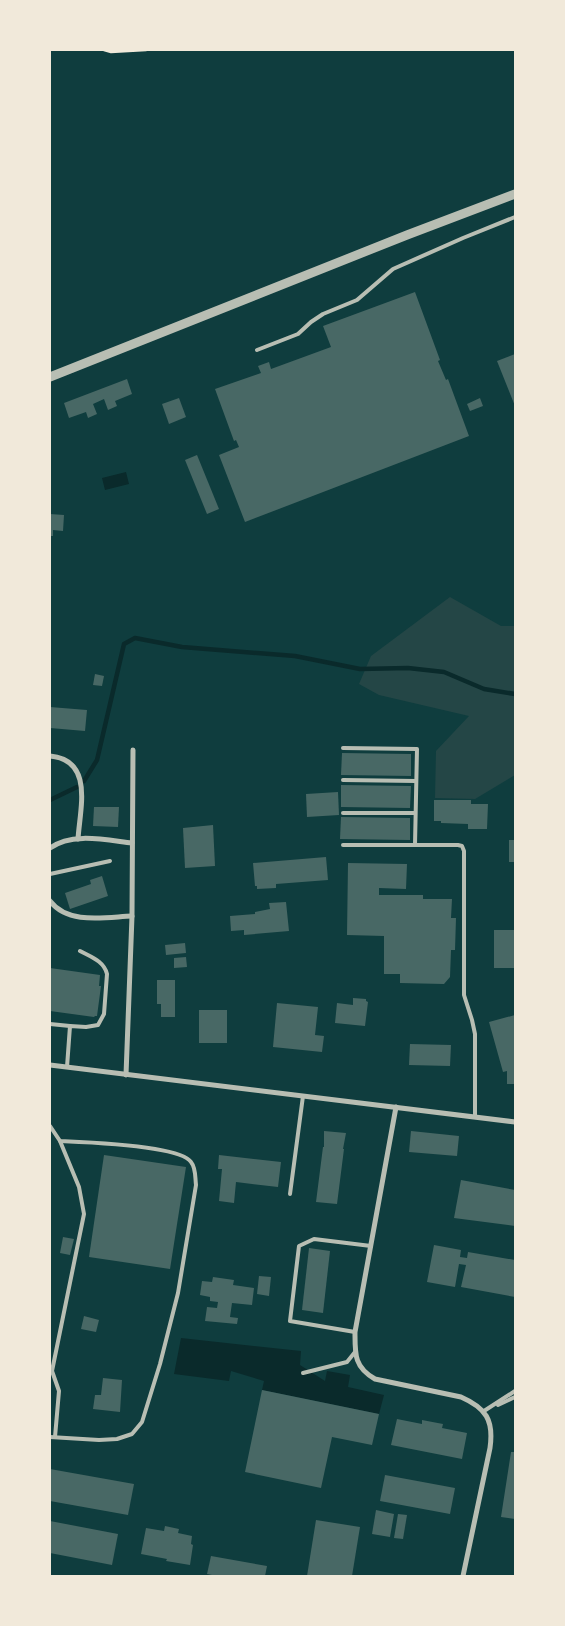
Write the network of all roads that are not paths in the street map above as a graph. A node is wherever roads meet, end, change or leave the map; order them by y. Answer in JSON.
{"nodes":[{"id":1,"x":515,"y":194,"type":"edge"},
{"id":2,"x":515,"y":217,"type":"edge"},
{"id":3,"x":257,"y":350,"type":"dead end"},
{"id":4,"x":50,"y":377,"type":"edge"},
{"id":5,"x":344,"y":748,"type":"dead end"},
{"id":6,"x":133,"y":750,"type":"dead end"},
{"id":7,"x":50,"y":756,"type":"edge"},
{"id":8,"x":343,"y":780,"type":"dead end"},
{"id":9,"x":416,"y":781,"type":"junction"},
{"id":10,"x":343,"y":813,"type":"dead end"},
{"id":11,"x":415,"y":813,"type":"junction"},
{"id":12,"x":78,"y":839,"type":"junction"},
{"id":13,"x":132,"y":843,"type":"junction"},
{"id":14,"x":343,"y":845,"type":"dead end"},
{"id":15,"x":415,"y":845,"type":"junction"},
{"id":16,"x":50,"y":848,"type":"edge"},
{"id":17,"x":110,"y":861,"type":"dead end"},
{"id":18,"x":50,"y":874,"type":"edge"},
{"id":19,"x":50,"y":901,"type":"edge"},
{"id":20,"x":132,"y":916,"type":"junction"},
{"id":21,"x":80,"y":951,"type":"dead end"},
{"id":22,"x":50,"y":1024,"type":"edge"},
{"id":23,"x":70,"y":1026,"type":"junction"},
{"id":24,"x":50,"y":1065,"type":"edge"},
{"id":25,"x":67,"y":1067,"type":"junction"},
{"id":26,"x":126,"y":1075,"type":"junction"},
{"id":27,"x":303,"y":1096,"type":"junction"},
{"id":28,"x":396,"y":1107,"type":"junction"},
{"id":29,"x":475,"y":1116,"type":"junction"},
{"id":30,"x":515,"y":1122,"type":"edge"},
{"id":31,"x":50,"y":1126,"type":"edge"},
{"id":32,"x":60,"y":1141,"type":"junction"},
{"id":33,"x":290,"y":1194,"type":"dead end"},
{"id":34,"x":371,"y":1246,"type":"junction"},
{"id":35,"x":355,"y":1332,"type":"junction"},
{"id":36,"x":355,"y":1352,"type":"junction"},
{"id":37,"x":51,"y":1372,"type":"edge"},
{"id":38,"x":303,"y":1372,"type":"dead end"},
{"id":39,"x":515,"y":1391,"type":"edge"},
{"id":40,"x":515,"y":1397,"type":"edge"},
{"id":41,"x":484,"y":1411,"type":"junction"},
{"id":42,"x":50,"y":1437,"type":"edge"},
{"id":43,"x":56,"y":1437,"type":"junction"},
{"id":44,"x":463,"y":1576,"type":"edge"}],
"edges":[{"from":1,"to":4,"type":"street"},
{"from":2,"to":3,"type":"lane"},
{"from":5,"to":9,"type":"lane"},
{"from":6,"to":13,"type":"street"},
{"from":7,"to":12,"type":"street"},
{"from":8,"to":9,"type":"lane"},
{"from":9,"to":11,"type":"lane"},
{"from":10,"to":11,"type":"lane"},
{"from":11,"to":15,"type":"lane"},
{"from":12,"to":13,"type":"street"},
{"from":12,"to":16,"type":"street"},
{"from":13,"to":20,"type":"street"},
{"from":14,"to":15,"type":"lane"},
{"from":15,"to":29,"type":"lane"},
{"from":17,"to":18,"type":"lane"},
{"from":19,"to":20,"type":"street"},
{"from":20,"to":26,"type":"street"},
{"from":21,"to":23,"type":"lane"},
{"from":22,"to":23,"type":"lane"},
{"from":23,"to":25,"type":"lane"},
{"from":24,"to":25,"type":"street"},
{"from":25,"to":26,"type":"street"},
{"from":26,"to":27,"type":"street"},
{"from":27,"to":28,"type":"street"},
{"from":27,"to":33,"type":"lane"},
{"from":28,"to":29,"type":"street"},
{"from":28,"to":34,"type":"street"},
{"from":29,"to":30,"type":"street"},
{"from":31,"to":32,"type":"lane"},
{"from":32,"to":37,"type":"lane"},
{"from":32,"to":43,"type":"lane"},
{"from":34,"to":35,"type":"street"},
{"from":34,"to":35,"type":"lane"},
{"from":35,"to":36,"type":"street"},
{"from":36,"to":38,"type":"lane"},
{"from":36,"to":41,"type":"street"},
{"from":37,"to":43,"type":"lane"},
{"from":39,"to":41,"type":"lane"},
{"from":40,"to":41,"type":"lane"},
{"from":41,"to":44,"type":"street"},
{"from":42,"to":43,"type":"lane"}]}
